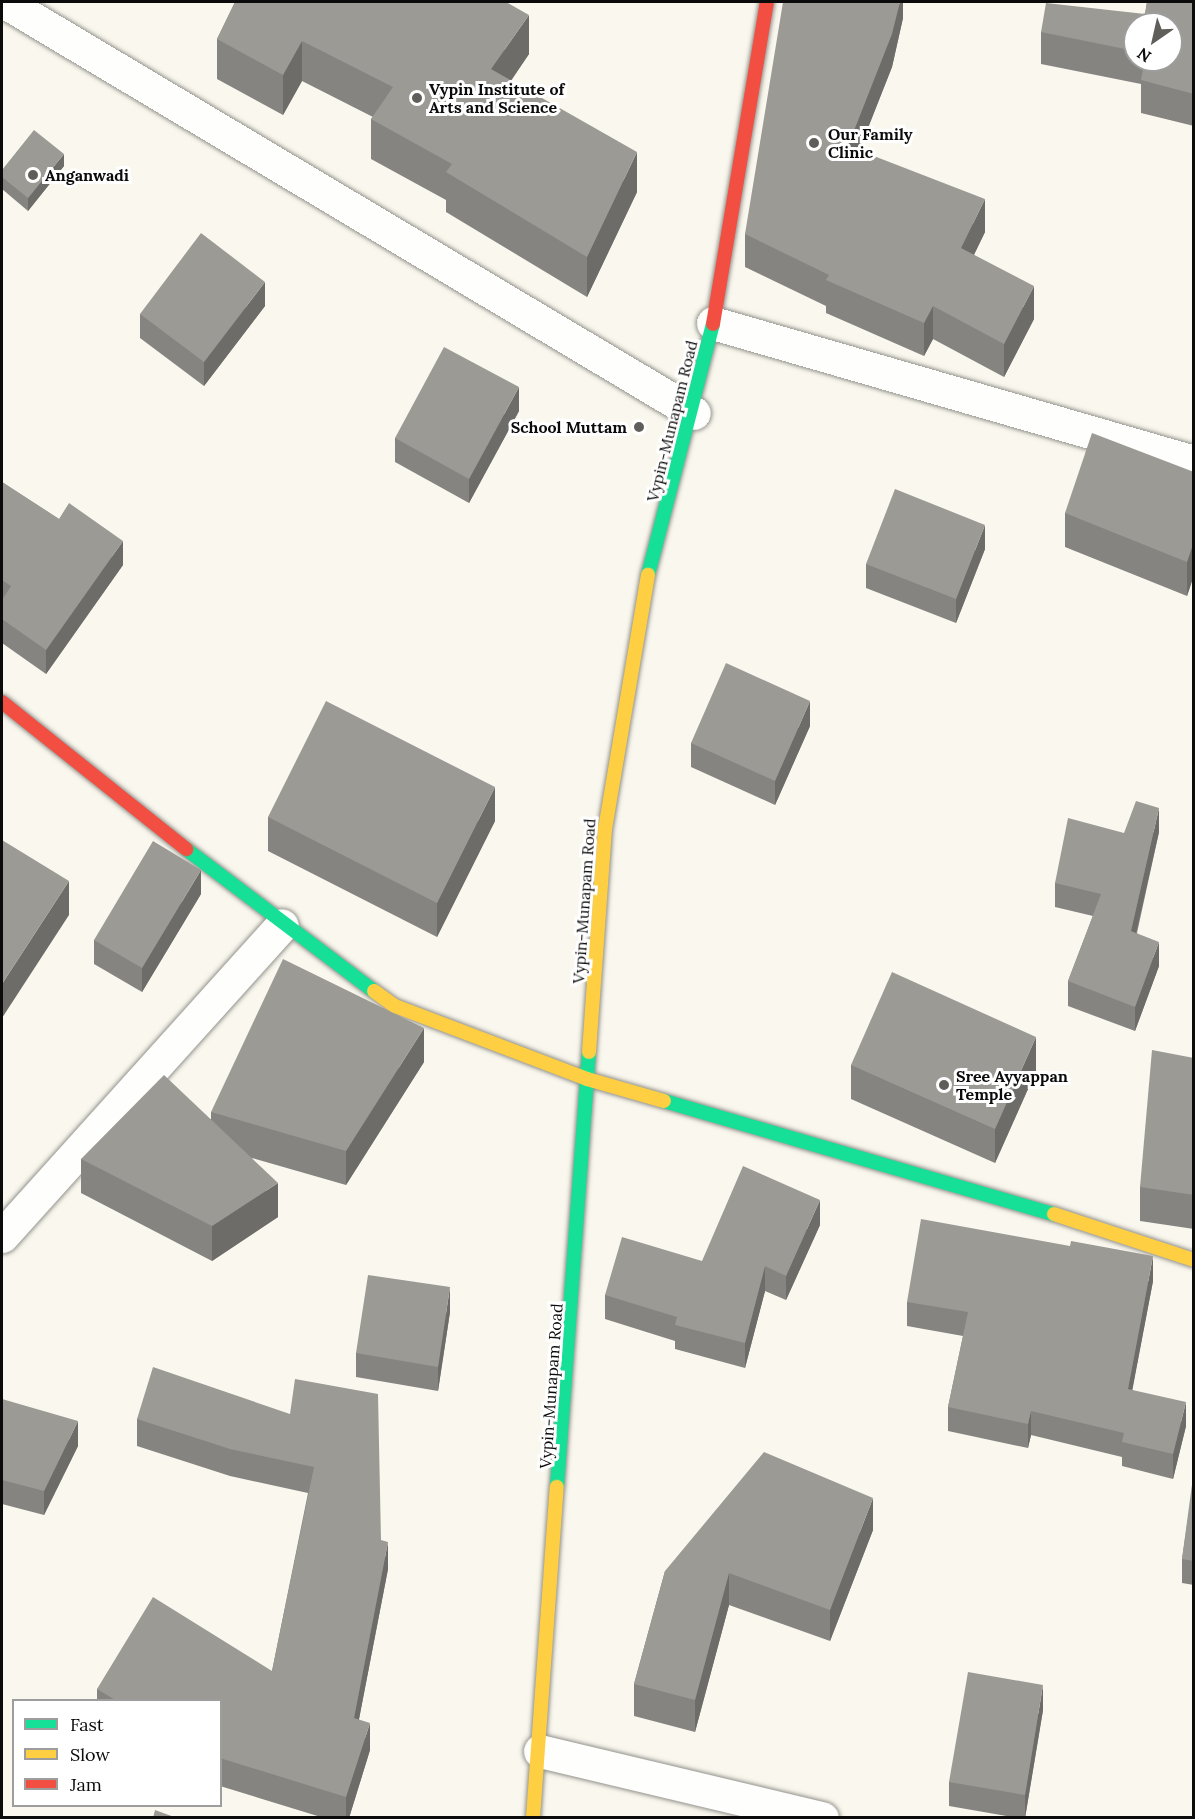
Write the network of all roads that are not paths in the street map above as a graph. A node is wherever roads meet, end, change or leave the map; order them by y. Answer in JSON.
{"nodes":[{"id":1,"x":5,"y":2,"type":"edge"},
{"id":2,"x":767,"y":2,"type":"edge"},
{"id":3,"x":713,"y":322,"type":"junction"},
{"id":4,"x":694,"y":413,"type":"junction"},
{"id":5,"x":1194,"y":462,"type":"edge"},
{"id":6,"x":2,"y":702,"type":"edge"},
{"id":7,"x":282,"y":925,"type":"junction"},
{"id":8,"x":588,"y":1078,"type":"junction"},
{"id":9,"x":2,"y":1236,"type":"edge"},
{"id":10,"x":1194,"y":1260,"type":"edge"},
{"id":11,"x":540,"y":1751,"type":"junction"},
{"id":12,"x":533,"y":1818,"type":"edge"},
{"id":13,"x":822,"y":1818,"type":"edge"}],
"edges":[{"from":1,"to":4,"type":"street"},
{"from":2,"to":3,"type":"main road","name":"Vypin-Munapam Road"},
{"from":3,"to":4,"type":"main road","name":"Vypin-Munapam Road"},
{"from":3,"to":5,"type":"street"},
{"from":4,"to":8,"type":"main road","name":"Vypin-Munapam Road"},
{"from":6,"to":7,"type":"main road"},
{"from":7,"to":8,"type":"main road"},
{"from":7,"to":9,"type":"street"},
{"from":8,"to":10,"type":"main road"},
{"from":8,"to":11,"type":"main road","name":"Vypin-Munapam Road"},
{"from":11,"to":12,"type":"main road","name":"Vypin-Munapam Road"},
{"from":11,"to":13,"type":"street"}]}
